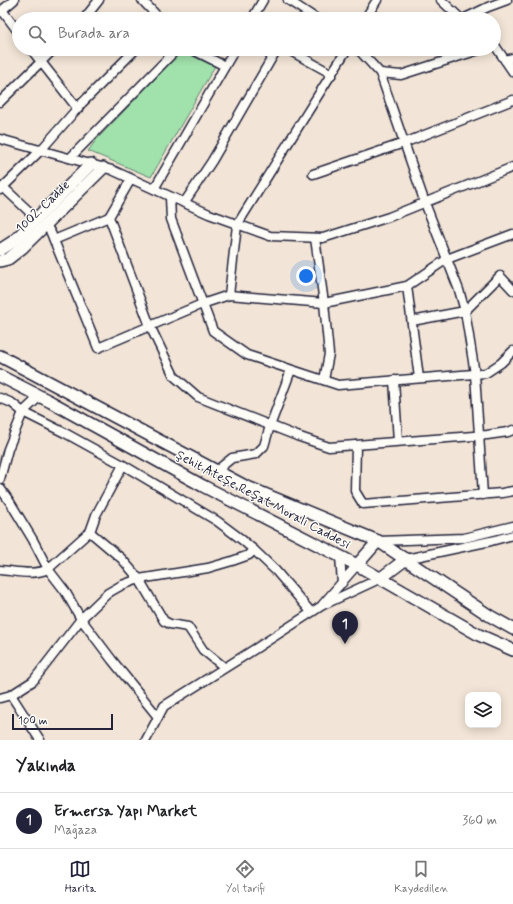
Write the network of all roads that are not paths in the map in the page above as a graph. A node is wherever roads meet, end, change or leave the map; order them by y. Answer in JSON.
{"nodes":[{"id":1,"x":14,"y":0,"type":"edge"},
{"id":2,"x":99,"y":0,"type":"edge"},
{"id":3,"x":142,"y":0,"type":"edge"},
{"id":4,"x":263,"y":0,"type":"edge"},
{"id":5,"x":377,"y":0,"type":"edge"},
{"id":6,"x":442,"y":0,"type":"edge"},
{"id":7,"x":507,"y":0,"type":"edge"},
{"id":8,"x":291,"y":1,"type":"edge"},
{"id":9,"x":1,"y":11,"type":"edge"},
{"id":10,"x":90,"y":12,"type":"edge"},
{"id":11,"x":153,"y":12,"type":"edge"},
{"id":12,"x":256,"y":12,"type":"edge"},
{"id":13,"x":307,"y":12,"type":"edge"},
{"id":14,"x":370,"y":12,"type":"edge"},
{"id":15,"x":455,"y":12,"type":"edge"},
{"id":16,"x":477,"y":12,"type":"edge"},
{"id":17,"x":12,"y":24,"type":"edge"},
{"id":18,"x":501,"y":52,"type":"edge"},
{"id":19,"x":36,"y":56,"type":"edge"},
{"id":20,"x":47,"y":56,"type":"edge"},
{"id":21,"x":129,"y":56,"type":"edge"},
{"id":22,"x":170,"y":56,"type":"edge"},
{"id":23,"x":205,"y":56,"type":"edge"},
{"id":24,"x":231,"y":56,"type":"edge"},
{"id":25,"x":273,"y":56,"type":"edge"},
{"id":26,"x":300,"y":56,"type":"edge"},
{"id":27,"x":343,"y":56,"type":"edge"},
{"id":28,"x":364,"y":56,"type":"edge"},
{"id":29,"x":461,"y":56,"type":"edge"},
{"id":30,"x":509,"y":59,"type":"edge"},
{"id":31,"x":41,"y":62,"type":"junction"},
{"id":32,"x":225,"y":66,"type":"junction"},
{"id":33,"x":513,"y":72,"type":"edge"},
{"id":34,"x":380,"y":73,"type":"junction"},
{"id":35,"x":332,"y":74,"type":"junction"},
{"id":36,"x":513,"y":100,"type":"edge"},
{"id":37,"x":0,"y":102,"type":"edge"},
{"id":38,"x":78,"y":108,"type":"junction"},
{"id":39,"x":0,"y":138,"type":"edge"},
{"id":40,"x":404,"y":143,"type":"junction"},
{"id":41,"x":41,"y":150,"type":"junction"},
{"id":42,"x":70,"y":158,"type":"junction"},
{"id":43,"x":91,"y":164,"type":"junction"},
{"id":44,"x":103,"y":168,"type":"junction"},
{"id":45,"x":513,"y":168,"type":"edge"},
{"id":46,"x":313,"y":174,"type":"dead end"},
{"id":47,"x":131,"y":179,"type":"junction"},
{"id":48,"x":1,"y":188,"type":"edge"},
{"id":49,"x":154,"y":189,"type":"junction"},
{"id":50,"x":170,"y":196,"type":"junction"},
{"id":51,"x":184,"y":203,"type":"junction"},
{"id":52,"x":425,"y":203,"type":"junction"},
{"id":53,"x":109,"y":217,"type":"junction"},
{"id":54,"x":36,"y":218,"type":"junction"},
{"id":55,"x":46,"y":225,"type":"junction"},
{"id":56,"x":237,"y":225,"type":"junction"},
{"id":57,"x":513,"y":234,"type":"edge"},
{"id":58,"x":315,"y":238,"type":"junction"},
{"id":59,"x":54,"y":240,"type":"junction"},
{"id":60,"x":0,"y":250,"type":"edge"},
{"id":61,"x":447,"y":259,"type":"junction"},
{"id":62,"x":0,"y":261,"type":"edge"},
{"id":63,"x":407,"y":286,"type":"junction"},
{"id":64,"x":513,"y":290,"type":"edge"},
{"id":65,"x":229,"y":295,"type":"junction"},
{"id":66,"x":324,"y":303,"type":"junction"},
{"id":67,"x":202,"y":304,"type":"junction"},
{"id":68,"x":465,"y":311,"type":"junction"},
{"id":69,"x":412,"y":320,"type":"junction"},
{"id":70,"x":150,"y":326,"type":"junction"},
{"id":71,"x":513,"y":351,"type":"edge"},
{"id":72,"x":0,"y":356,"type":"edge"},
{"id":73,"x":291,"y":370,"type":"junction"},
{"id":74,"x":475,"y":374,"type":"junction"},
{"id":75,"x":0,"y":376,"type":"edge"},
{"id":76,"x":419,"y":378,"type":"junction"},
{"id":77,"x":324,"y":380,"type":"junction"},
{"id":78,"x":394,"y":380,"type":"junction"},
{"id":79,"x":40,"y":396,"type":"junction"},
{"id":80,"x":0,"y":398,"type":"edge"},
{"id":81,"x":23,"y":412,"type":"junction"},
{"id":82,"x":270,"y":426,"type":"junction"},
{"id":83,"x":511,"y":433,"type":"edge"},
{"id":84,"x":479,"y":435,"type":"junction"},
{"id":85,"x":398,"y":442,"type":"junction"},
{"id":86,"x":356,"y":445,"type":"junction"},
{"id":87,"x":123,"y":465,"type":"junction"},
{"id":88,"x":216,"y":471,"type":"junction"},
{"id":89,"x":0,"y":479,"type":"edge"},
{"id":90,"x":0,"y":488,"type":"edge"},
{"id":91,"x":513,"y":490,"type":"edge"},
{"id":92,"x":483,"y":495,"type":"junction"},
{"id":93,"x":513,"y":526,"type":"edge"},
{"id":94,"x":90,"y":532,"type":"junction"},
{"id":95,"x":513,"y":535,"type":"edge"},
{"id":96,"x":378,"y":541,"type":"junction"},
{"id":97,"x":254,"y":550,"type":"junction"},
{"id":98,"x":340,"y":556,"type":"junction"},
{"id":99,"x":406,"y":559,"type":"junction"},
{"id":100,"x":357,"y":565,"type":"junction"},
{"id":101,"x":48,"y":569,"type":"junction"},
{"id":102,"x":0,"y":570,"type":"edge"},
{"id":103,"x":381,"y":578,"type":"junction"},
{"id":104,"x":139,"y":579,"type":"junction"},
{"id":105,"x":342,"y":583,"type":"junction"},
{"id":106,"x":323,"y":605,"type":"junction"},
{"id":107,"x":311,"y":612,"type":"junction"},
{"id":108,"x":81,"y":619,"type":"junction"},
{"id":109,"x":513,"y":629,"type":"edge"},
{"id":110,"x":513,"y":650,"type":"edge"},
{"id":111,"x":224,"y":667,"type":"junction"},
{"id":112,"x":11,"y":695,"type":"junction"},
{"id":113,"x":0,"y":696,"type":"edge"},
{"id":114,"x":158,"y":717,"type":"junction"},
{"id":115,"x":40,"y":740,"type":"edge"},
{"id":116,"x":146,"y":740,"type":"edge"}],
"edges":[{"from":1,"to":9,"type":"street"},
{"from":2,"to":10,"type":"street"},
{"from":3,"to":11,"type":"street"},
{"from":4,"to":12,"type":"street"},
{"from":5,"to":14,"type":"street"},
{"from":6,"to":15,"type":"street"},
{"from":7,"to":16,"type":"street"},
{"from":8,"to":13,"type":"street"},
{"from":9,"to":17,"type":"street"},
{"from":18,"to":30,"type":"street"},
{"from":19,"to":31,"type":"street"},
{"from":20,"to":31,"type":"street"},
{"from":21,"to":38,"type":"street"},
{"from":22,"to":42,"type":"street"},
{"from":23,"to":32,"type":"street"},
{"from":24,"to":32,"type":"street"},
{"from":25,"to":51,"type":"street"},
{"from":26,"to":35,"type":"street"},
{"from":27,"to":35,"type":"street"},
{"from":28,"to":34,"type":"street"},
{"from":29,"to":34,"type":"street"},
{"from":30,"to":33,"type":"street"},
{"from":31,"to":37,"type":"street"},
{"from":31,"to":38,"type":"street"},
{"from":32,"to":49,"type":"street"},
{"from":34,"to":40,"type":"street"},
{"from":35,"to":56,"type":"street"},
{"from":36,"to":40,"type":"street"},
{"from":38,"to":41,"type":"street"},
{"from":39,"to":41,"type":"street"},
{"from":40,"to":46,"type":"street"},
{"from":40,"to":52,"type":"street"},
{"from":41,"to":42,"type":"street"},
{"from":41,"to":48,"type":"street"},
{"from":42,"to":43,"type":"street"},
{"from":43,"to":44,"type":"street"},
{"from":43,"to":54,"type":"main road","name":"1002. Cadde"},
{"from":44,"to":47,"type":"street"},
{"from":44,"to":55,"type":"main road","name":"1002. Cadde"},
{"from":45,"to":52,"type":"street"},
{"from":47,"to":49,"type":"street"},
{"from":47,"to":53,"type":"street"},
{"from":48,"to":54,"type":"street"},
{"from":49,"to":50,"type":"street"},
{"from":50,"to":51,"type":"street"},
{"from":50,"to":67,"type":"street"},
{"from":51,"to":56,"type":"street"},
{"from":52,"to":58,"type":"street"},
{"from":52,"to":61,"type":"street"},
{"from":53,"to":59,"type":"street"},
{"from":53,"to":70,"type":"street"},
{"from":54,"to":55,"type":"main road"},
{"from":54,"to":60,"type":"main road","name":"1002. Cadde"},
{"from":55,"to":59,"type":"street"},
{"from":55,"to":62,"type":"main road","name":"1002. Cadde"},
{"from":56,"to":58,"type":"street"},
{"from":56,"to":65,"type":"street"},
{"from":57,"to":61,"type":"street"},
{"from":58,"to":66,"type":"street"},
{"from":59,"to":70,"type":"street"},
{"from":61,"to":63,"type":"street"},
{"from":61,"to":68,"type":"street"},
{"from":63,"to":66,"type":"street"},
{"from":63,"to":69,"type":"street"},
{"from":64,"to":68,"type":"street"},
{"from":65,"to":66,"type":"street"},
{"from":65,"to":67,"type":"street"},
{"from":66,"to":77,"type":"street"},
{"from":67,"to":70,"type":"street"},
{"from":67,"to":73,"type":"street"},
{"from":68,"to":69,"type":"street"},
{"from":68,"to":74,"type":"street"},
{"from":69,"to":76,"type":"street"},
{"from":70,"to":82,"type":"street"},
{"from":71,"to":74,"type":"street"},
{"from":72,"to":88,"type":"main road"},
{"from":73,"to":77,"type":"street"},
{"from":73,"to":82,"type":"street"},
{"from":74,"to":76,"type":"street"},
{"from":74,"to":84,"type":"street"},
{"from":75,"to":79,"type":"main road","name":"Şehit Ateşe Reşat Moralı Caddesi"},
{"from":76,"to":78,"type":"street"},
{"from":77,"to":78,"type":"street"},
{"from":78,"to":85,"type":"street"},
{"from":79,"to":81,"type":"street"},
{"from":79,"to":98,"type":"main road","name":"Şehit Ateşe Reşat Moralı Caddesi"},
{"from":80,"to":81,"type":"street"},
{"from":81,"to":87,"type":"street"},
{"from":81,"to":89,"type":"street"},
{"from":82,"to":86,"type":"street"},
{"from":82,"to":88,"type":"street"},
{"from":83,"to":84,"type":"street"},
{"from":84,"to":85,"type":"street"},
{"from":84,"to":92,"type":"street"},
{"from":85,"to":86,"type":"street"},
{"from":86,"to":92,"type":"street"},
{"from":87,"to":94,"type":"street"},
{"from":87,"to":97,"type":"street"},
{"from":88,"to":96,"type":"main road"},
{"from":90,"to":101,"type":"street"},
{"from":91,"to":92,"type":"street"},
{"from":93,"to":96,"type":"street"},
{"from":94,"to":101,"type":"street"},
{"from":94,"to":104,"type":"street"},
{"from":95,"to":99,"type":"street"},
{"from":96,"to":99,"type":"main road"},
{"from":96,"to":100,"type":"main road"},
{"from":97,"to":104,"type":"street"},
{"from":97,"to":107,"type":"street"},
{"from":98,"to":100,"type":"main road","name":"Şehit Ateşe Reşat Moralı Caddesi"},
{"from":98,"to":105,"type":"street"},
{"from":99,"to":103,"type":"main road"},
{"from":99,"to":109,"type":"main road"},
{"from":100,"to":103,"type":"main road","name":"Şehit Ateşe Reşat Moralı Caddesi"},
{"from":100,"to":105,"type":"street"},
{"from":101,"to":102,"type":"street"},
{"from":101,"to":108,"type":"street"},
{"from":103,"to":106,"type":"street"},
{"from":103,"to":110,"type":"main road","name":"Şehit Ateşe Reşat Moralı Caddesi"},
{"from":104,"to":108,"type":"street"},
{"from":104,"to":111,"type":"street"},
{"from":105,"to":106,"type":"street"},
{"from":106,"to":107,"type":"street"},
{"from":107,"to":111,"type":"street"},
{"from":108,"to":112,"type":"street"},
{"from":108,"to":114,"type":"street"},
{"from":111,"to":114,"type":"street"},
{"from":112,"to":113,"type":"street"},
{"from":112,"to":115,"type":"street"},
{"from":114,"to":116,"type":"street"}]}
